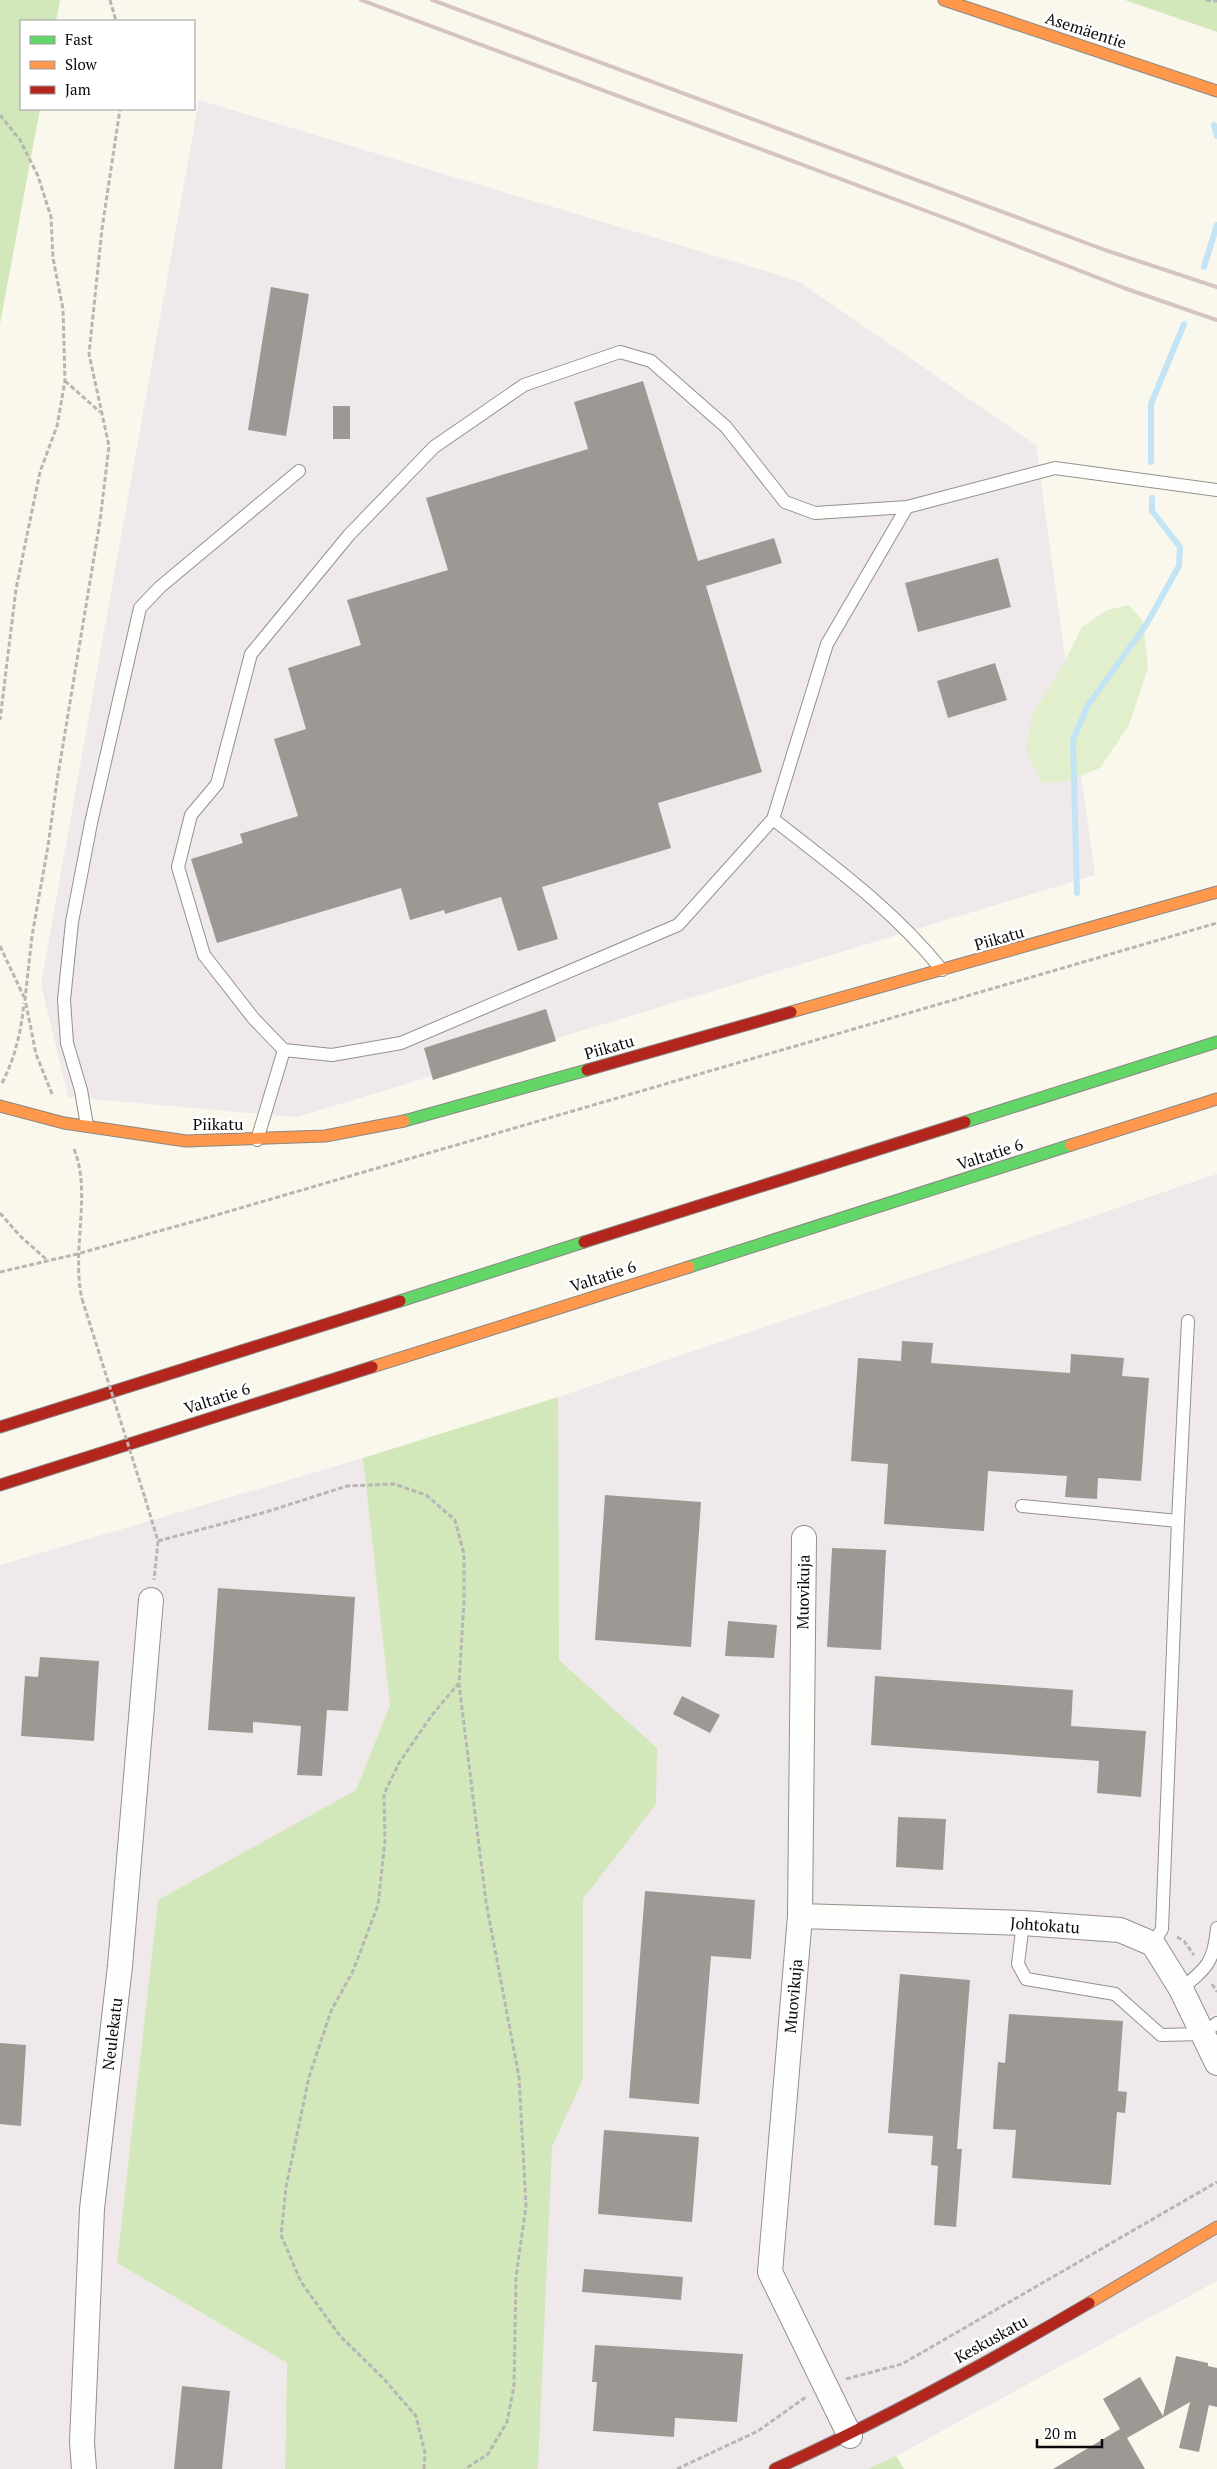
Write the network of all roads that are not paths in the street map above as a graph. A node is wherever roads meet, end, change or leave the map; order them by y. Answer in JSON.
{"nodes":[{"id":1,"x":944,"y":0,"type":"edge"},
{"id":2,"x":1217,"y":91,"type":"edge"},
{"id":3,"x":299,"y":471,"type":"dead end"},
{"id":4,"x":1217,"y":490,"type":"edge"},
{"id":5,"x":907,"y":507,"type":"junction"},
{"id":6,"x":773,"y":819,"type":"junction"},
{"id":7,"x":1217,"y":892,"type":"edge"},
{"id":8,"x":942,"y":971,"type":"junction"},
{"id":9,"x":1217,"y":1042,"type":"edge"},
{"id":10,"x":284,"y":1050,"type":"junction"},
{"id":11,"x":1217,"y":1099,"type":"edge"},
{"id":12,"x":0,"y":1106,"type":"edge"},
{"id":13,"x":87,"y":1126,"type":"junction"},
{"id":14,"x":257,"y":1140,"type":"junction"},
{"id":15,"x":1188,"y":1320,"type":"dead end"},
{"id":16,"x":0,"y":1427,"type":"edge"},
{"id":17,"x":0,"y":1485,"type":"edge"},
{"id":18,"x":1022,"y":1506,"type":"dead end"},
{"id":19,"x":1178,"y":1521,"type":"junction"},
{"id":20,"x":804,"y":1538,"type":"dead end"},
{"id":21,"x":152,"y":1600,"type":"road end"},
{"id":22,"x":800,"y":1916,"type":"junction"},
{"id":23,"x":1022,"y":1923,"type":"junction"},
{"id":24,"x":1217,"y":1928,"type":"edge"},
{"id":25,"x":1153,"y":1944,"type":"junction"},
{"id":26,"x":1181,"y":1988,"type":"junction"},
{"id":27,"x":1209,"y":2029,"type":"edge"},
{"id":28,"x":1217,"y":2063,"type":"edge"},
{"id":29,"x":1217,"y":2226,"type":"edge"},
{"id":30,"x":850,"y":2436,"type":"junction"},
{"id":31,"x":84,"y":2469,"type":"edge"},
{"id":32,"x":775,"y":2469,"type":"edge"}],
"edges":[{"from":1,"to":2,"type":"main road","name":"Asemäentie"},
{"from":3,"to":13,"type":"lane"},
{"from":4,"to":5,"type":"lane"},
{"from":5,"to":6,"type":"lane"},
{"from":5,"to":10,"type":"lane"},
{"from":6,"to":8,"type":"lane"},
{"from":6,"to":10,"type":"lane"},
{"from":7,"to":8,"type":"main road","name":"Piikatu"},
{"from":8,"to":14,"type":"main road","name":"Piikatu"},
{"from":9,"to":16,"type":"main road"},
{"from":10,"to":14,"type":"lane"},
{"from":11,"to":17,"type":"main road","name":"Valtatie 6"},
{"from":12,"to":13,"type":"main road","name":"Piikatu"},
{"from":13,"to":14,"type":"main road","name":"Piikatu"},
{"from":15,"to":19,"type":"lane"},
{"from":18,"to":19,"type":"lane"},
{"from":19,"to":25,"type":"lane"},
{"from":20,"to":22,"type":"street","name":"Muovikuja"},
{"from":21,"to":31,"type":"street","name":"Neulekatu"},
{"from":22,"to":23,"type":"street","name":"Johtokatu"},
{"from":22,"to":30,"type":"street","name":"Muovikuja"},
{"from":23,"to":25,"type":"street","name":"Johtokatu"},
{"from":23,"to":27,"type":"lane"},
{"from":24,"to":26,"type":"lane"},
{"from":25,"to":26,"type":"street"},
{"from":26,"to":27,"type":"street"},
{"from":27,"to":28,"type":"street"},
{"from":29,"to":30,"type":"main road","name":"Keskuskatu"},
{"from":30,"to":32,"type":"main road","name":"Keskuskatu"}]}
